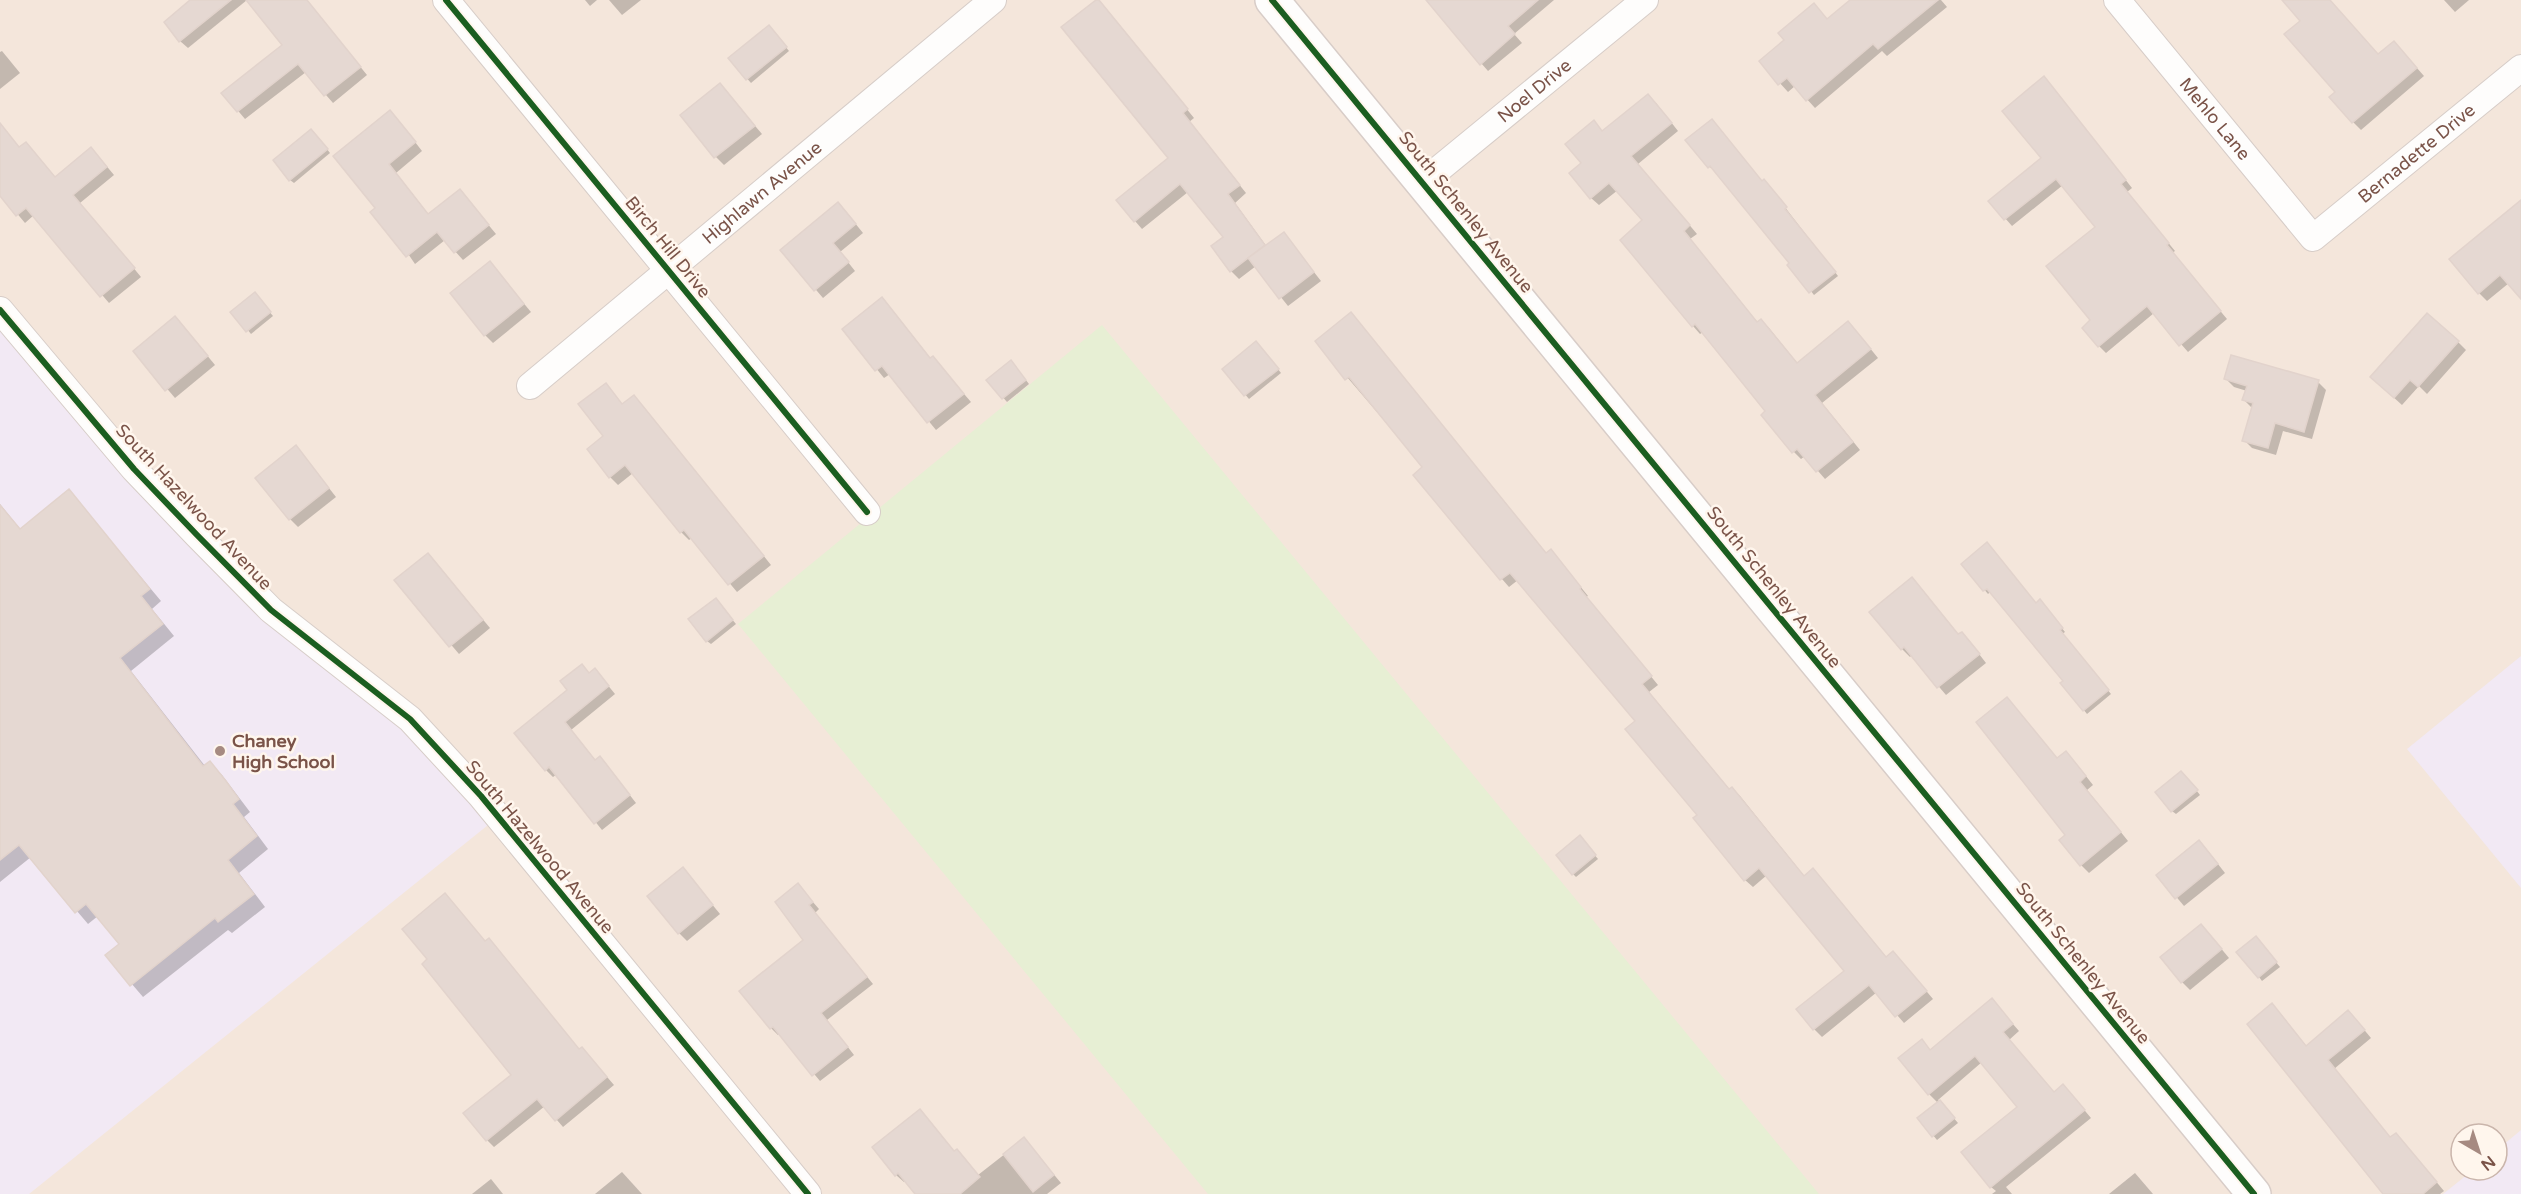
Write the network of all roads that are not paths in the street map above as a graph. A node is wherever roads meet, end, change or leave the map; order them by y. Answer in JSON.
{"nodes":[{"id":1,"x":446,"y":0,"type":"edge"},
{"id":2,"x":993,"y":0,"type":"edge"},
{"id":3,"x":1272,"y":0,"type":"edge"},
{"id":4,"x":1646,"y":0,"type":"edge"},
{"id":5,"x":2117,"y":0,"type":"edge"},
{"id":6,"x":2521,"y":68,"type":"edge"},
{"id":7,"x":1423,"y":182,"type":"junction"},
{"id":8,"x":2313,"y":238,"type":"joint"},
{"id":9,"x":667,"y":271,"type":"junction"},
{"id":10,"x":0,"y":310,"type":"edge"},
{"id":11,"x":530,"y":386,"type":"dead end"},
{"id":12,"x":867,"y":512,"type":"dead end"},
{"id":13,"x":808,"y":1194,"type":"edge"},
{"id":14,"x":2253,"y":1194,"type":"edge"}],
"edges":[{"from":1,"to":9,"type":"street","name":"Birch Hill Drive"},
{"from":2,"to":9,"type":"street","name":"Highlawn Avenue"},
{"from":3,"to":7,"type":"street","name":"South Schenley Avenue"},
{"from":4,"to":7,"type":"street","name":"Noel Drive"},
{"from":5,"to":8,"type":"street","name":"Mehlo Lane"},
{"from":6,"to":8,"type":"street","name":"Bernadette Drive"},
{"from":7,"to":14,"type":"street","name":"South Schenley Avenue"},
{"from":9,"to":11,"type":"street","name":"Highlawn Avenue"},
{"from":9,"to":12,"type":"street","name":"Birch Hill Drive"},
{"from":10,"to":13,"type":"street","name":"South Hazelwood Avenue"}]}
